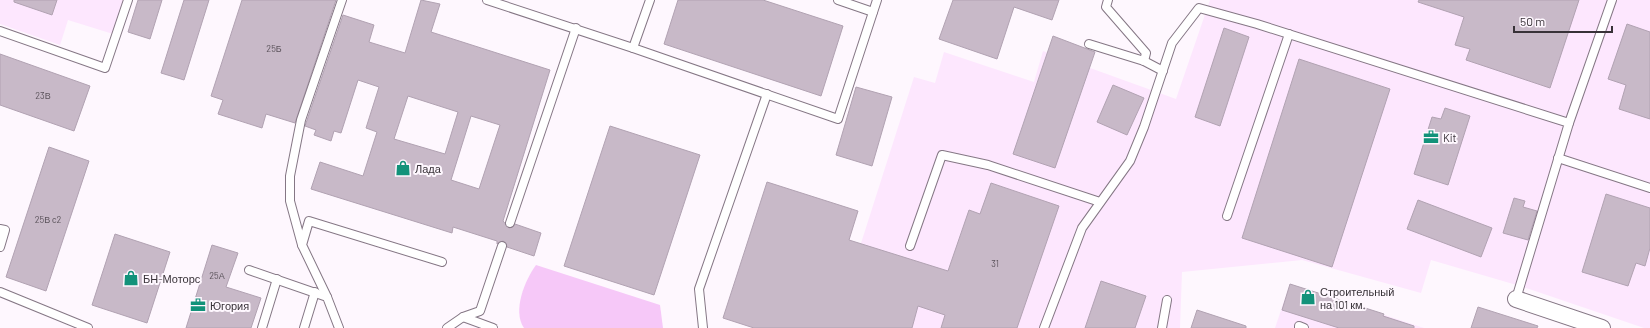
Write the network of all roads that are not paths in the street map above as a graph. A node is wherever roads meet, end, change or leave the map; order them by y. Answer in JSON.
{"nodes":[{"id":1,"x":128,"y":0,"type":"edge"},
{"id":2,"x":342,"y":0,"type":"edge"},
{"id":3,"x":487,"y":0,"type":"edge"},
{"id":4,"x":650,"y":0,"type":"edge"},
{"id":5,"x":838,"y":0,"type":"edge"},
{"id":6,"x":877,"y":0,"type":"edge"},
{"id":7,"x":1108,"y":0,"type":"edge"},
{"id":8,"x":1612,"y":0,"type":"edge"},
{"id":9,"x":1200,"y":4,"type":"edge"},
{"id":10,"x":873,"y":12,"type":"junction"},
{"id":11,"x":576,"y":28,"type":"junction"},
{"id":12,"x":0,"y":31,"type":"edge"},
{"id":13,"x":1289,"y":34,"type":"junction"},
{"id":14,"x":1089,"y":44,"type":"dead end"},
{"id":15,"x":633,"y":48,"type":"junction"},
{"id":16,"x":1144,"y":61,"type":"junction"},
{"id":17,"x":1163,"y":71,"type":"junction"},
{"id":18,"x":767,"y":94,"type":"junction"},
{"id":19,"x":1569,"y":123,"type":"junction"},
{"id":20,"x":1558,"y":158,"type":"junction"},
{"id":21,"x":1650,"y":188,"type":"edge"},
{"id":22,"x":1100,"y":202,"type":"junction"},
{"id":23,"x":1227,"y":216,"type":"dead end"},
{"id":24,"x":510,"y":223,"type":"dead end"},
{"id":25,"x":0,"y":228,"type":"edge"},
{"id":26,"x":302,"y":245,"type":"junction"},
{"id":27,"x":502,"y":246,"type":"dead end"},
{"id":28,"x":910,"y":246,"type":"dead end"},
{"id":29,"x":0,"y":247,"type":"edge"},
{"id":30,"x":442,"y":262,"type":"dead end"},
{"id":31,"x":249,"y":270,"type":"dead end"},
{"id":32,"x":277,"y":279,"type":"junction"},
{"id":33,"x":0,"y":292,"type":"edge"},
{"id":34,"x":315,"y":292,"type":"junction"},
{"id":35,"x":327,"y":297,"type":"junction"},
{"id":36,"x":1167,"y":300,"type":"dead end"},
{"id":37,"x":1516,"y":300,"type":"joint"},
{"id":38,"x":463,"y":317,"type":"junction"},
{"id":39,"x":88,"y":328,"type":"edge"},
{"id":40,"x":262,"y":328,"type":"edge"},
{"id":41,"x":304,"y":328,"type":"edge"},
{"id":42,"x":339,"y":328,"type":"edge"},
{"id":43,"x":447,"y":328,"type":"edge"},
{"id":44,"x":493,"y":328,"type":"edge"},
{"id":45,"x":703,"y":328,"type":"edge"},
{"id":46,"x":1044,"y":328,"type":"edge"},
{"id":47,"x":1162,"y":328,"type":"edge"},
{"id":48,"x":1299,"y":328,"type":"edge"},
{"id":49,"x":1304,"y":328,"type":"edge"},
{"id":50,"x":1602,"y":328,"type":"edge"}],
"edges":[{"from":1,"to":12,"type":"lane"},
{"from":2,"to":26,"type":"lane"},
{"from":3,"to":11,"type":"lane"},
{"from":4,"to":15,"type":"lane"},
{"from":5,"to":10,"type":"lane"},
{"from":6,"to":10,"type":"lane"},
{"from":7,"to":16,"type":"lane"},
{"from":8,"to":19,"type":"lane"},
{"from":9,"to":13,"type":"lane"},
{"from":9,"to":17,"type":"lane"},
{"from":10,"to":18,"type":"lane"},
{"from":11,"to":15,"type":"lane"},
{"from":11,"to":24,"type":"lane"},
{"from":13,"to":19,"type":"lane"},
{"from":13,"to":23,"type":"lane"},
{"from":14,"to":16,"type":"lane"},
{"from":15,"to":18,"type":"lane"},
{"from":16,"to":17,"type":"lane"},
{"from":17,"to":22,"type":"lane"},
{"from":18,"to":45,"type":"lane"},
{"from":19,"to":20,"type":"lane"},
{"from":20,"to":21,"type":"lane"},
{"from":20,"to":37,"type":"lane"},
{"from":22,"to":28,"type":"lane"},
{"from":22,"to":46,"type":"lane"},
{"from":25,"to":29,"type":"lane"},
{"from":26,"to":30,"type":"lane"},
{"from":26,"to":35,"type":"lane"},
{"from":27,"to":38,"type":"lane"},
{"from":31,"to":32,"type":"lane"},
{"from":32,"to":34,"type":"lane"},
{"from":32,"to":40,"type":"lane"},
{"from":33,"to":39,"type":"lane"},
{"from":34,"to":35,"type":"lane"},
{"from":34,"to":41,"type":"lane"},
{"from":35,"to":42,"type":"lane"},
{"from":36,"to":47,"type":"lane"},
{"from":37,"to":50,"type":"street"},
{"from":38,"to":43,"type":"lane"},
{"from":38,"to":44,"type":"lane"},
{"from":48,"to":49,"type":"lane"}]}
